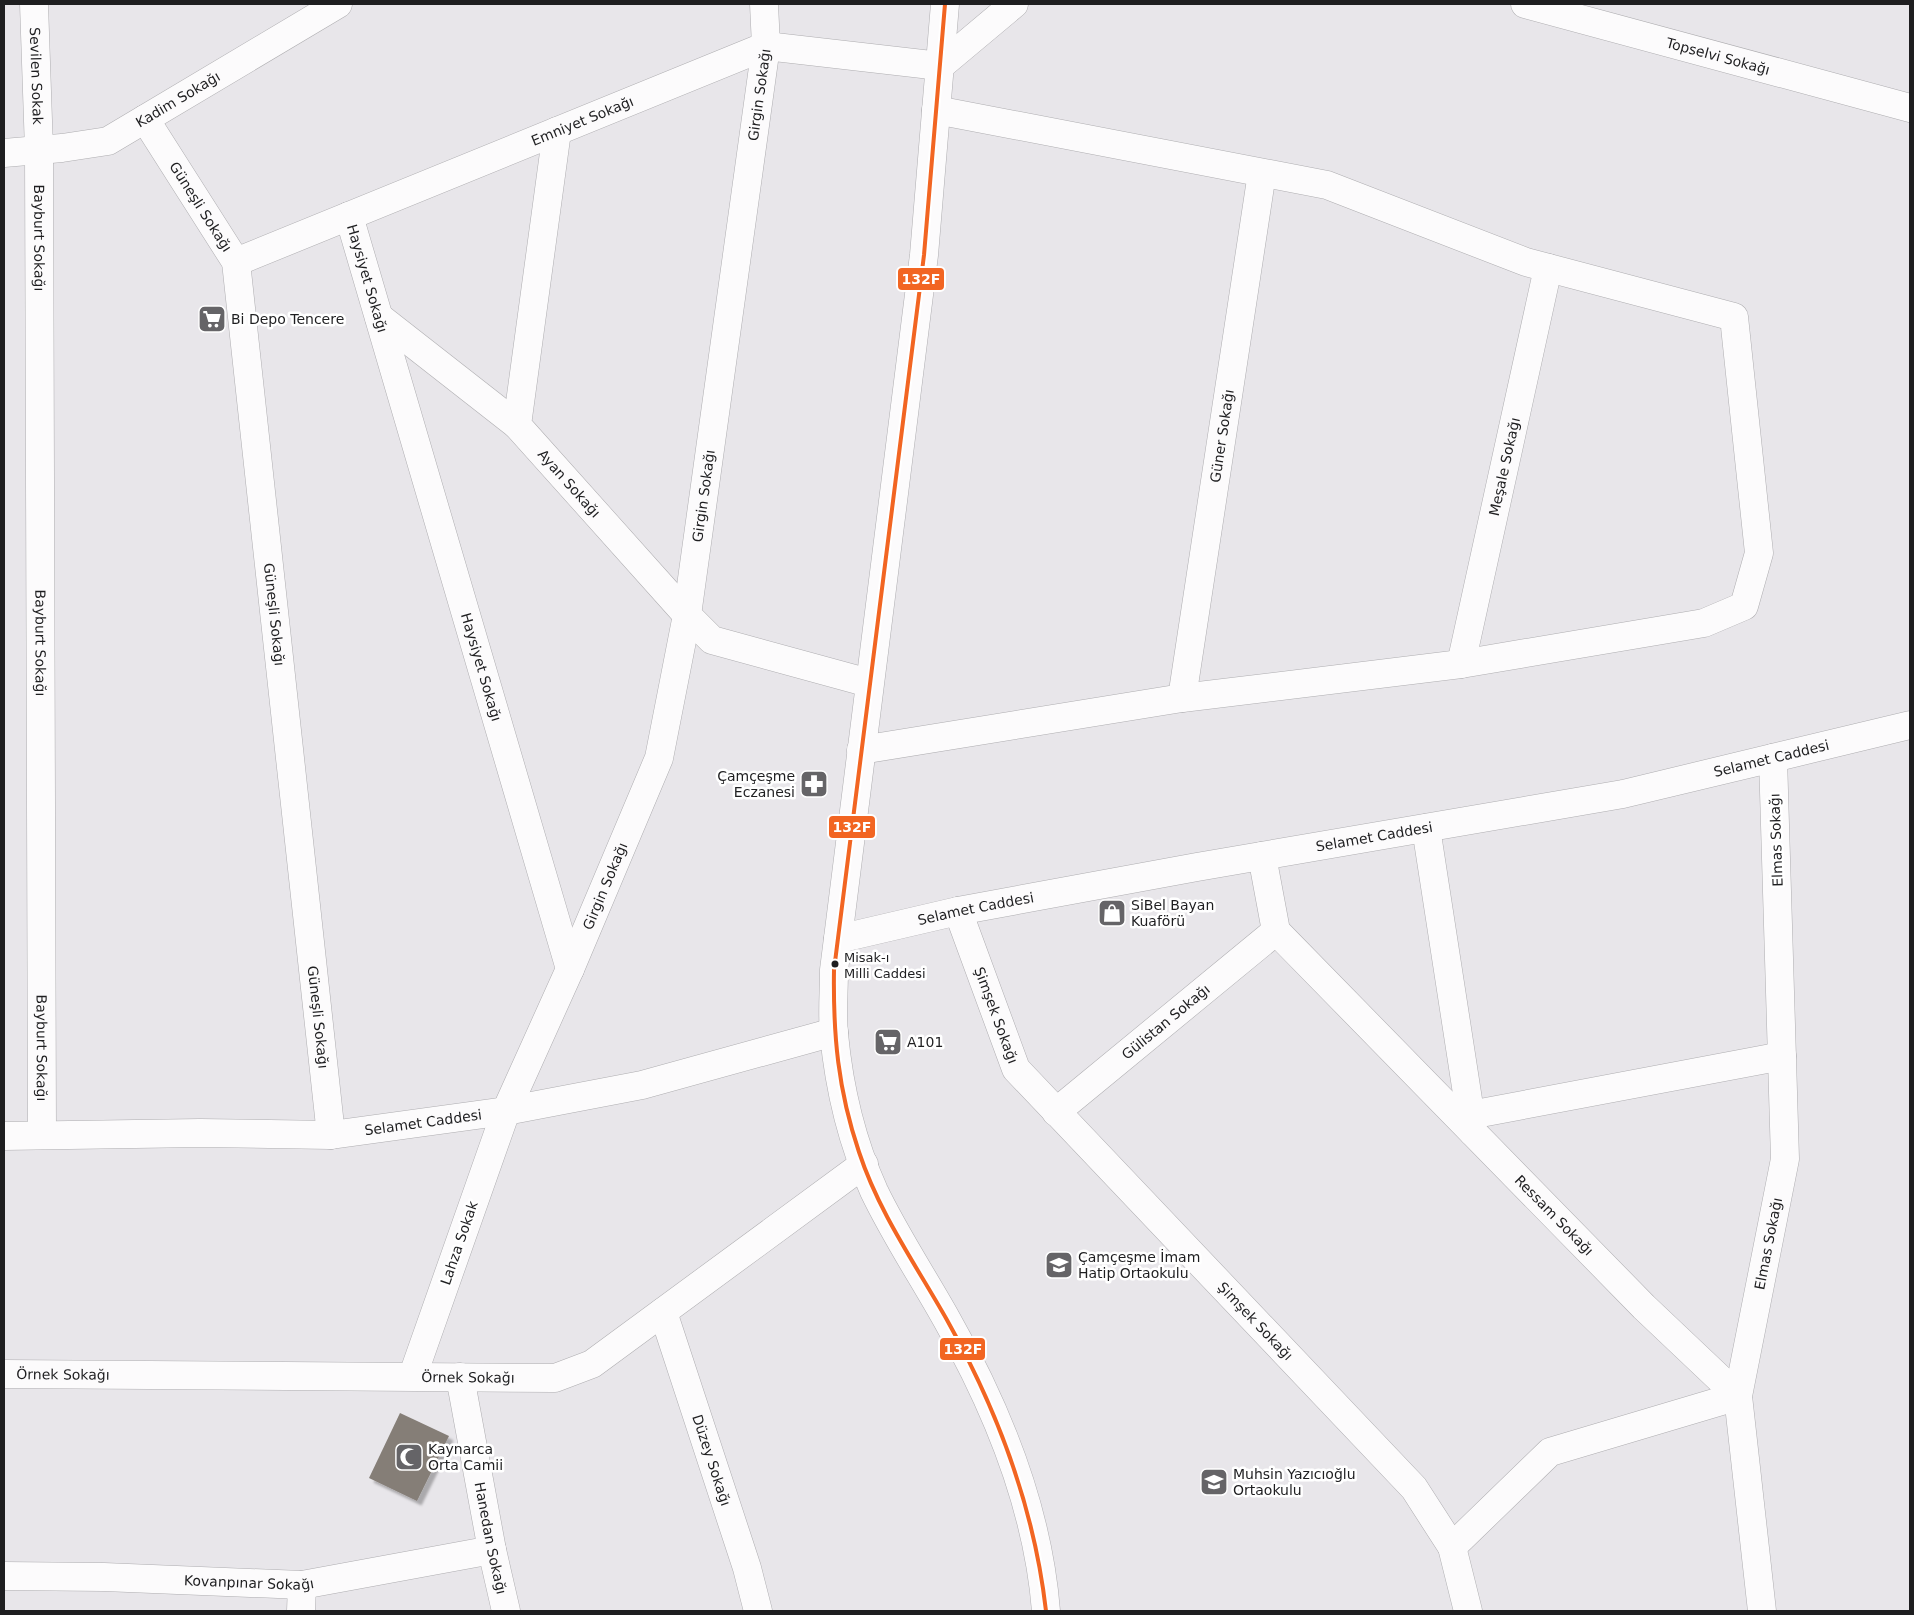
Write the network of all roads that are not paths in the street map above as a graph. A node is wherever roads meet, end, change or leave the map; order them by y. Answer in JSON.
{"nodes":[{"id":1,"x":34,"y":4,"type":"edge"},
{"id":2,"x":338,"y":4,"type":"edge"},
{"id":3,"x":764,"y":4,"type":"edge"},
{"id":4,"x":945,"y":4,"type":"edge"},
{"id":5,"x":1014,"y":4,"type":"edge"},
{"id":6,"x":1526,"y":4,"type":"edge"},
{"id":7,"x":766,"y":46,"type":"junction"},
{"id":8,"x":940,"y":66,"type":"junction"},
{"id":9,"x":1910,"y":108,"type":"edge"},
{"id":10,"x":936,"y":110,"type":"junction"},
{"id":11,"x":145,"y":119,"type":"junction"},
{"id":12,"x":557,"y":131,"type":"junction"},
{"id":13,"x":39,"y":150,"type":"junction"},
{"id":14,"x":4,"y":153,"type":"edge"},
{"id":15,"x":1262,"y":173,"type":"junction"},
{"id":16,"x":349,"y":216,"type":"junction"},
{"id":17,"x":236,"y":262,"type":"junction"},
{"id":18,"x":1548,"y":268,"type":"junction"},
{"id":19,"x":379,"y":317,"type":"junction"},
{"id":20,"x":517,"y":425,"type":"junction"},
{"id":21,"x":687,"y":615,"type":"junction"},
{"id":22,"x":1461,"y":664,"type":"junction"},
{"id":23,"x":869,"y":683,"type":"junction"},
{"id":24,"x":1182,"y":698,"type":"junction"},
{"id":25,"x":1910,"y":725,"type":"edge"},
{"id":26,"x":860,"y":750,"type":"junction"},
{"id":27,"x":1773,"y":758,"type":"junction"},
{"id":28,"x":1426,"y":828,"type":"junction"},
{"id":29,"x":1262,"y":856,"type":"junction"},
{"id":30,"x":958,"y":911,"type":"junction"},
{"id":31,"x":1276,"y":931,"type":"junction"},
{"id":32,"x":838,"y":939,"type":"junction"},
{"id":33,"x":570,"y":969,"type":"junction"},
{"id":34,"x":834,"y":1032,"type":"junction"},
{"id":35,"x":1782,"y":1056,"type":"junction"},
{"id":36,"x":506,"y":1111,"type":"junction"},
{"id":37,"x":1056,"y":1112,"type":"junction"},
{"id":38,"x":1472,"y":1124,"type":"junction"},
{"id":39,"x":42,"y":1135,"type":"junction"},
{"id":40,"x":331,"y":1135,"type":"junction"},
{"id":41,"x":4,"y":1136,"type":"edge"},
{"id":42,"x":864,"y":1164,"type":"junction"},
{"id":43,"x":663,"y":1312,"type":"junction"},
{"id":44,"x":4,"y":1374,"type":"edge"},
{"id":45,"x":413,"y":1375,"type":"junction"},
{"id":46,"x":460,"y":1377,"type":"junction"},
{"id":47,"x":1738,"y":1396,"type":"junction"},
{"id":48,"x":1452,"y":1547,"type":"junction"},
{"id":49,"x":492,"y":1550,"type":"junction"},
{"id":50,"x":4,"y":1576,"type":"edge"},
{"id":51,"x":302,"y":1598,"type":"edge"},
{"id":52,"x":506,"y":1611,"type":"edge"},
{"id":53,"x":758,"y":1611,"type":"edge"},
{"id":54,"x":1046,"y":1611,"type":"edge"},
{"id":55,"x":1468,"y":1611,"type":"edge"},
{"id":56,"x":1762,"y":1611,"type":"edge"}],
"edges":[{"from":1,"to":13,"type":"street","name":"Sevilen Sokak"},
{"from":2,"to":11,"type":"street","name":"Kadim Sokağı"},
{"from":3,"to":7,"type":"street","name":"Girgin Sokağı"},
{"from":4,"to":8,"type":"street"},
{"from":5,"to":8,"type":"street"},
{"from":6,"to":9,"type":"street","name":"Topselvi Sokağı"},
{"from":7,"to":8,"type":"street","name":"Emniyet Sokağı"},
{"from":7,"to":12,"type":"street","name":"Emniyet Sokağı"},
{"from":7,"to":21,"type":"street","name":"Girgin Sokağı"},
{"from":8,"to":10,"type":"street"},
{"from":10,"to":15,"type":"street"},
{"from":10,"to":23,"type":"street"},
{"from":11,"to":13,"type":"street","name":"Kadim Sokağı"},
{"from":11,"to":17,"type":"street","name":"Güneşli Sokağı"},
{"from":12,"to":16,"type":"street","name":"Emniyet Sokağı"},
{"from":12,"to":20,"type":"street"},
{"from":13,"to":14,"type":"street","name":"Kadim Sokağı"},
{"from":13,"to":39,"type":"street","name":"Bayburt Sokağı"},
{"from":15,"to":18,"type":"street"},
{"from":15,"to":24,"type":"street","name":"Güner Sokağı"},
{"from":16,"to":17,"type":"street","name":"Emniyet Sokağı"},
{"from":16,"to":19,"type":"street","name":"Haysiyet Sokağı"},
{"from":17,"to":40,"type":"street","name":"Güneşli Sokağı"},
{"from":18,"to":22,"type":"street","name":"Meşale Sokağı"},
{"from":18,"to":22,"type":"street"},
{"from":19,"to":20,"type":"street","name":"Ayan Sokağı"},
{"from":19,"to":33,"type":"street","name":"Haysiyet Sokağı"},
{"from":20,"to":21,"type":"street","name":"Ayan Sokağı"},
{"from":21,"to":23,"type":"street","name":"Ayan Sokağı"},
{"from":21,"to":33,"type":"street","name":"Girgin Sokağı"},
{"from":22,"to":24,"type":"street"},
{"from":23,"to":26,"type":"street"},
{"from":24,"to":26,"type":"street"},
{"from":25,"to":27,"type":"street","name":"Selamet Caddesi"},
{"from":26,"to":32,"type":"street"},
{"from":27,"to":28,"type":"street","name":"Selamet Caddesi"},
{"from":27,"to":35,"type":"street","name":"Elmas Sokağı"},
{"from":28,"to":29,"type":"street","name":"Selamet Caddesi"},
{"from":28,"to":38,"type":"street"},
{"from":29,"to":30,"type":"street","name":"Selamet Caddesi"},
{"from":29,"to":31,"type":"street"},
{"from":30,"to":32,"type":"street","name":"Selamet Caddesi"},
{"from":30,"to":37,"type":"street","name":"Şimşek Sokağı"},
{"from":31,"to":37,"type":"street","name":"Gülistan Sokağı"},
{"from":31,"to":38,"type":"street","name":"Ressam Sokağı"},
{"from":32,"to":34,"type":"street"},
{"from":33,"to":36,"type":"street"},
{"from":34,"to":36,"type":"street","name":"Selamet Caddesi"},
{"from":34,"to":42,"type":"street"},
{"from":35,"to":38,"type":"street"},
{"from":35,"to":47,"type":"street","name":"Elmas Sokağı"},
{"from":36,"to":40,"type":"street","name":"Selamet Caddesi"},
{"from":36,"to":45,"type":"street","name":"Lahza Sokak"},
{"from":37,"to":48,"type":"street","name":"Şimşek Sokağı"},
{"from":38,"to":47,"type":"street","name":"Ressam Sokağı"},
{"from":39,"to":40,"type":"street","name":"Selamet Caddesi"},
{"from":39,"to":41,"type":"street","name":"Selamet Caddesi"},
{"from":42,"to":43,"type":"street","name":"Örnek Sokağı"},
{"from":42,"to":54,"type":"street"},
{"from":43,"to":46,"type":"street","name":"Örnek Sokağı"},
{"from":43,"to":53,"type":"street","name":"Düzey Sokağı"},
{"from":44,"to":45,"type":"street","name":"Örnek Sokağı"},
{"from":45,"to":46,"type":"street","name":"Örnek Sokağı"},
{"from":46,"to":49,"type":"street","name":"Hanedan Sokağı"},
{"from":47,"to":48,"type":"street"},
{"from":47,"to":56,"type":"street"},
{"from":48,"to":55,"type":"street","name":"Şimşek Sokağı"},
{"from":49,"to":51,"type":"street","name":"Kovanpınar Sokağı"},
{"from":49,"to":52,"type":"street","name":"Hanedan Sokağı"},
{"from":50,"to":51,"type":"street","name":"Kovanpınar Sokağı"}]}
